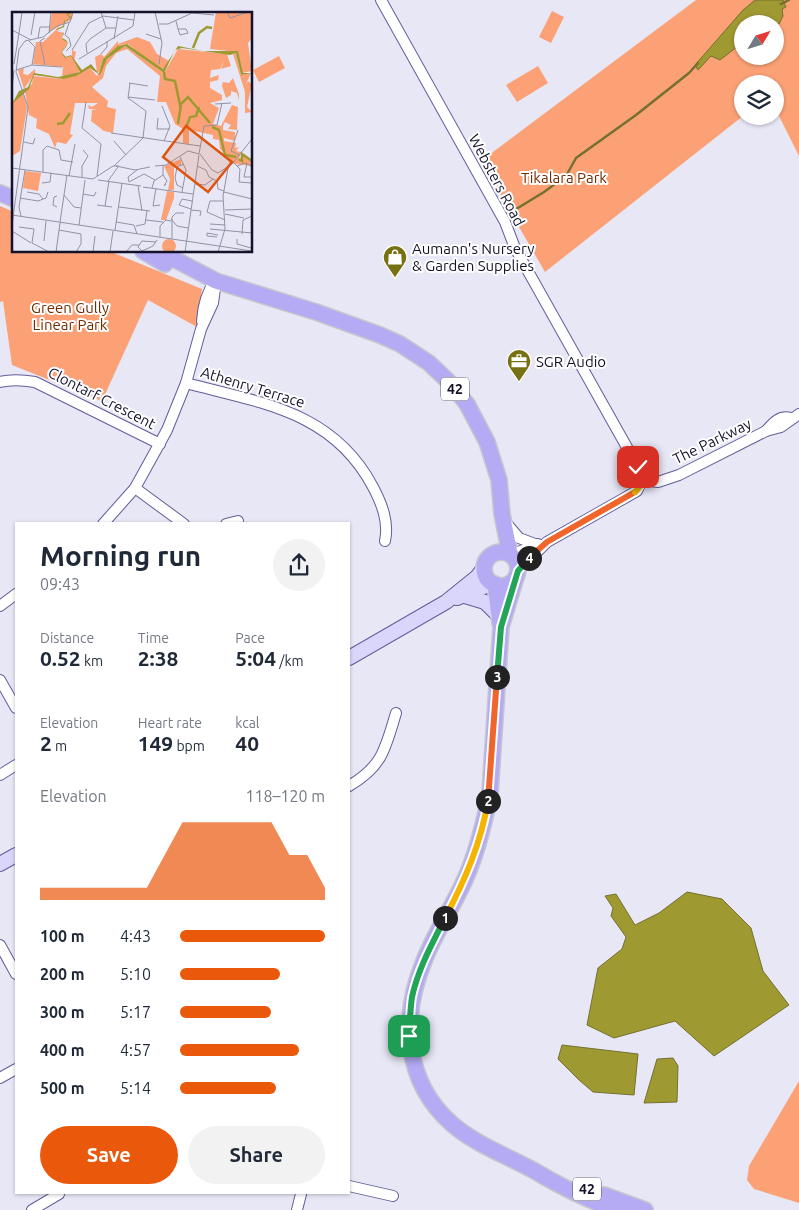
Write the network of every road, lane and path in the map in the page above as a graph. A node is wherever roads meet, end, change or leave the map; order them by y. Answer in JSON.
{"nodes":[{"id":1,"x":381,"y":0,"type":"edge"},
{"id":2,"x":0,"y":194,"type":"edge"},
{"id":3,"x":12,"y":198,"type":"edge"},
{"id":4,"x":145,"y":252,"type":"edge"},
{"id":5,"x":161,"y":252,"type":"edge"},
{"id":6,"x":214,"y":286,"type":"junction"},
{"id":7,"x":0,"y":382,"type":"edge"},
{"id":8,"x":186,"y":383,"type":"junction"},
{"id":9,"x":795,"y":416,"type":"edge"},
{"id":10,"x":160,"y":444,"type":"junction"},
{"id":11,"x":642,"y":480,"type":"junction"},
{"id":12,"x":135,"y":488,"type":"junction"},
{"id":13,"x":502,"y":514,"type":"junction"},
{"id":14,"x":238,"y":521,"type":"dead end"},
{"id":15,"x":104,"y":522,"type":"edge"},
{"id":16,"x":181,"y":522,"type":"edge"},
{"id":17,"x":234,"y":522,"type":"edge"},
{"id":18,"x":385,"y":541,"type":"dead end"},
{"id":19,"x":547,"y":542,"type":"junction"},
{"id":20,"x":535,"y":544,"type":"junction"},
{"id":21,"x":510,"y":555,"type":"junction"},
{"id":22,"x":487,"y":562,"type":"junction"},
{"id":23,"x":517,"y":574,"type":"junction"},
{"id":24,"x":494,"y":584,"type":"junction"},
{"id":25,"x":15,"y":595,"type":"edge"},
{"id":26,"x":465,"y":596,"type":"junction"},
{"id":27,"x":446,"y":602,"type":"junction"},
{"id":28,"x":0,"y":606,"type":"edge"},
{"id":29,"x":500,"y":621,"type":"junction"},
{"id":30,"x":350,"y":657,"type":"edge"},
{"id":31,"x":0,"y":680,"type":"edge"},
{"id":32,"x":15,"y":706,"type":"edge"},
{"id":33,"x":396,"y":713,"type":"dead end"},
{"id":34,"x":15,"y":766,"type":"edge"},
{"id":35,"x":0,"y":775,"type":"edge"},
{"id":36,"x":350,"y":785,"type":"edge"},
{"id":37,"x":15,"y":846,"type":"edge"},
{"id":38,"x":0,"y":854,"type":"edge"},
{"id":39,"x":15,"y":856,"type":"edge"},
{"id":40,"x":0,"y":864,"type":"edge"},
{"id":41,"x":0,"y":946,"type":"edge"},
{"id":42,"x":15,"y":972,"type":"edge"},
{"id":43,"x":15,"y":1070,"type":"edge"},
{"id":44,"x":0,"y":1078,"type":"edge"},
{"id":45,"x":534,"y":1170,"type":"junction"},
{"id":46,"x":350,"y":1186,"type":"edge"},
{"id":47,"x":59,"y":1194,"type":"edge"},
{"id":48,"x":301,"y":1194,"type":"edge"},
{"id":49,"x":393,"y":1196,"type":"dead end"},
{"id":50,"x":593,"y":1205,"type":"edge"},
{"id":51,"x":32,"y":1210,"type":"edge"},
{"id":52,"x":297,"y":1210,"type":"edge"},
{"id":53,"x":616,"y":1210,"type":"edge"},
{"id":54,"x":642,"y":1210,"type":"edge"}],
"edges":[{"from":1,"to":11,"type":"street","name":"Websters Road"},
{"from":2,"to":3,"type":"main road"},
{"from":4,"to":6,"type":"main road","number":"42"},
{"from":5,"to":6,"type":"main road","number":"42"},
{"from":6,"to":8,"type":"street"},
{"from":6,"to":13,"type":"main road","number":"42"},
{"from":7,"to":10,"type":"street","name":"Clontarf Crescent"},
{"from":8,"to":10,"type":"street"},
{"from":8,"to":18,"type":"street","name":"Athenry Terrace"},
{"from":9,"to":11,"type":"street","name":"The Parkway"},
{"from":10,"to":12,"type":"street"},
{"from":11,"to":19,"type":"street"},
{"from":12,"to":15,"type":"street"},
{"from":12,"to":16,"type":"street"},
{"from":13,"to":20,"type":"street"},
{"from":13,"to":21,"type":"main road","number":"42"},
{"from":13,"to":22,"type":"main road","number":"42"},
{"from":14,"to":17,"type":"street"},
{"from":19,"to":20,"type":"street"},
{"from":19,"to":23,"type":"street"},
{"from":20,"to":21,"type":"street"},
{"from":21,"to":22,"type":"main road"},
{"from":21,"to":23,"type":"main road","number":"42"},
{"from":22,"to":24,"type":"main road","number":"42"},
{"from":22,"to":27,"type":"main road"},
{"from":23,"to":24,"type":"main road"},
{"from":23,"to":29,"type":"main road","number":"42"},
{"from":24,"to":26,"type":"main road"},
{"from":24,"to":29,"type":"main road","number":"42"},
{"from":25,"to":28,"type":"street"},
{"from":26,"to":27,"type":"main road"},
{"from":26,"to":29,"type":"main road"},
{"from":27,"to":30,"type":"main road"},
{"from":29,"to":45,"type":"main road","number":"42"},
{"from":31,"to":32,"type":"street"},
{"from":33,"to":36,"type":"street"},
{"from":34,"to":35,"type":"street"},
{"from":37,"to":38,"type":"main road"},
{"from":39,"to":40,"type":"main road"},
{"from":41,"to":42,"type":"street"},
{"from":43,"to":44,"type":"street"},
{"from":45,"to":50,"type":"main road","number":"42"},
{"from":45,"to":54,"type":"main road","number":"42"},
{"from":46,"to":49,"type":"street"},
{"from":47,"to":51,"type":"street"},
{"from":48,"to":52,"type":"street"},
{"from":50,"to":53,"type":"main road","number":"42"}]}
